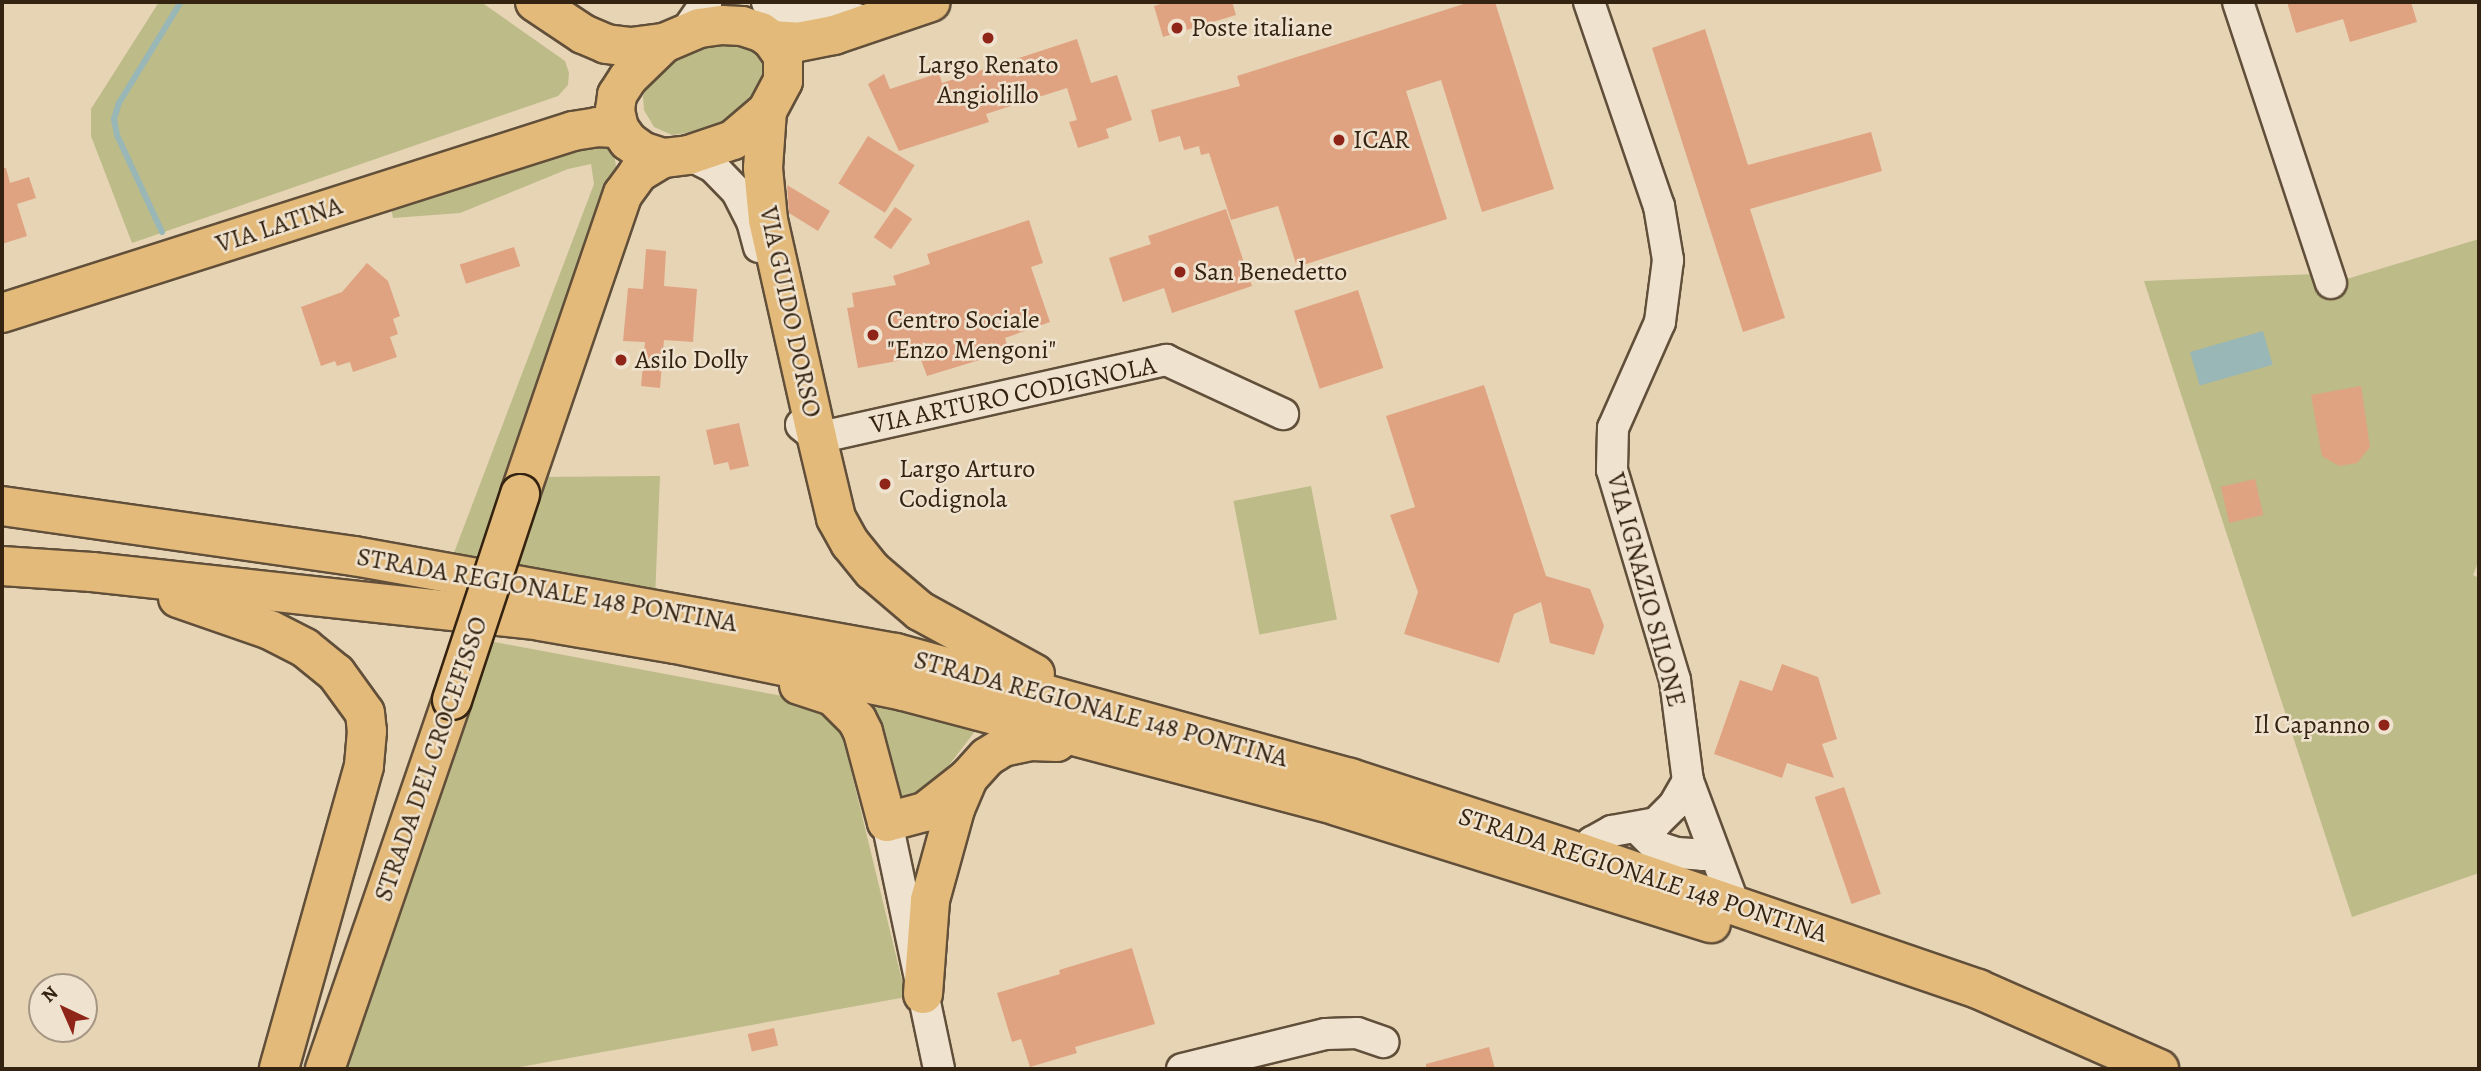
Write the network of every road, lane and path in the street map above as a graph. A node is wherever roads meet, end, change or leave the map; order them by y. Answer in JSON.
{"nodes":[{"id":1,"x":535,"y":2,"type":"edge"},
{"id":2,"x":706,"y":2,"type":"edge"},
{"id":3,"x":931,"y":2,"type":"edge"},
{"id":4,"x":1590,"y":2,"type":"edge"},
{"id":5,"x":2238,"y":2,"type":"edge"},
{"id":6,"x":886,"y":16,"type":"junction"},
{"id":7,"x":762,"y":19,"type":"edge"},
{"id":8,"x":583,"y":34,"type":"junction"},
{"id":9,"x":674,"y":38,"type":"junction"},
{"id":10,"x":773,"y":101,"type":"junction"},
{"id":11,"x":622,"y":112,"type":"junction"},
{"id":12,"x":676,"y":157,"type":"junction"},
{"id":13,"x":617,"y":210,"type":"junction"},
{"id":14,"x":2331,"y":283,"type":"dead end"},
{"id":15,"x":2,"y":313,"type":"edge"},
{"id":16,"x":1283,"y":414,"type":"dead end"},
{"id":17,"x":817,"y":438,"type":"junction"},
{"id":18,"x":2,"y":506,"type":"edge"},
{"id":19,"x":2,"y":566,"type":"edge"},
{"id":20,"x":92,"y":572,"type":"junction"},
{"id":21,"x":676,"y":644,"type":"junction"},
{"id":22,"x":1187,"y":732,"type":"junction"},
{"id":23,"x":1115,"y":746,"type":"junction"},
{"id":24,"x":968,"y":778,"type":"junction"},
{"id":25,"x":1688,"y":781,"type":"junction"},
{"id":26,"x":1637,"y":828,"type":"junction"},
{"id":27,"x":890,"y":834,"type":"junction"},
{"id":28,"x":1712,"y":849,"type":"junction"},
{"id":29,"x":1581,"y":853,"type":"junction"},
{"id":30,"x":938,"y":869,"type":"junction"},
{"id":31,"x":1734,"y":904,"type":"junction"},
{"id":32,"x":923,"y":994,"type":"junction"},
{"id":33,"x":1383,"y":1042,"type":"dead end"},
{"id":34,"x":279,"y":1069,"type":"edge"},
{"id":35,"x":325,"y":1069,"type":"edge"},
{"id":36,"x":939,"y":1069,"type":"edge"},
{"id":37,"x":1182,"y":1069,"type":"edge"},
{"id":38,"x":2146,"y":1069,"type":"edge"},
{"id":39,"x":2159,"y":1069,"type":"edge"}],
"edges":[{"from":1,"to":8,"type":"main road"},
{"from":2,"to":9,"type":"street"},
{"from":3,"to":6,"type":"main road"},
{"from":4,"to":25,"type":"street","name":"VIA IGNAZIO SILONE"},
{"from":5,"to":14,"type":"street"},
{"from":6,"to":7,"type":"main road"},
{"from":6,"to":10,"type":"main road"},
{"from":7,"to":9,"type":"main road"},
{"from":7,"to":10,"type":"main road"},
{"from":8,"to":9,"type":"main road"},
{"from":8,"to":11,"type":"main road"},
{"from":9,"to":11,"type":"main road"},
{"from":10,"to":12,"type":"main road"},
{"from":10,"to":17,"type":"main road","name":"VIA GUIDO DORSO"},
{"from":11,"to":12,"type":"main road"},
{"from":11,"to":13,"type":"main road","name":"STRADA DEL CROCEFISSO"},
{"from":11,"to":15,"type":"main road","name":"VIA LATINA"},
{"from":12,"to":13,"type":"main road","name":"STRADA DEL CROCEFISSO"},
{"from":12,"to":17,"type":"street","name":"VIA GUIDO DORSO"},
{"from":13,"to":35,"type":"main road","name":"STRADA DEL CROCEFISSO","bridge":true},
{"from":16,"to":17,"type":"street","name":"VIA ARTURO CODIGNOLA"},
{"from":17,"to":22,"type":"main road"},
{"from":18,"to":22,"type":"main road","name":"STRADA REGIONALE 148 PONTINA"},
{"from":19,"to":20,"type":"main road","name":"STRADA REGIONALE 148 PONTINA"},
{"from":20,"to":21,"type":"main road","name":"STRADA REGIONALE 148 PONTINA"},
{"from":20,"to":34,"type":"main road"},
{"from":21,"to":23,"type":"main road","name":"STRADA REGIONALE 148 PONTINA"},
{"from":21,"to":27,"type":"main road"},
{"from":22,"to":29,"type":"main road","name":"STRADA REGIONALE 148 PONTINA"},
{"from":23,"to":24,"type":"main road"},
{"from":23,"to":38,"type":"main road","name":"STRADA REGIONALE 148 PONTINA"},
{"from":24,"to":27,"type":"main road"},
{"from":24,"to":30,"type":"main road"},
{"from":25,"to":26,"type":"street"},
{"from":25,"to":28,"type":"street","name":"VIA IGNAZIO SILONE"},
{"from":26,"to":28,"type":"street"},
{"from":26,"to":29,"type":"street"},
{"from":27,"to":30,"type":"main road"},
{"from":27,"to":32,"type":"street"},
{"from":28,"to":31,"type":"street","name":"VIA IGNAZIO SILONE"},
{"from":29,"to":31,"type":"main road","name":"STRADA REGIONALE 148 PONTINA"},
{"from":30,"to":32,"type":"main road"},
{"from":31,"to":39,"type":"main road","name":"STRADA REGIONALE 148 PONTINA"},
{"from":32,"to":36,"type":"street"},
{"from":33,"to":37,"type":"street"}]}
